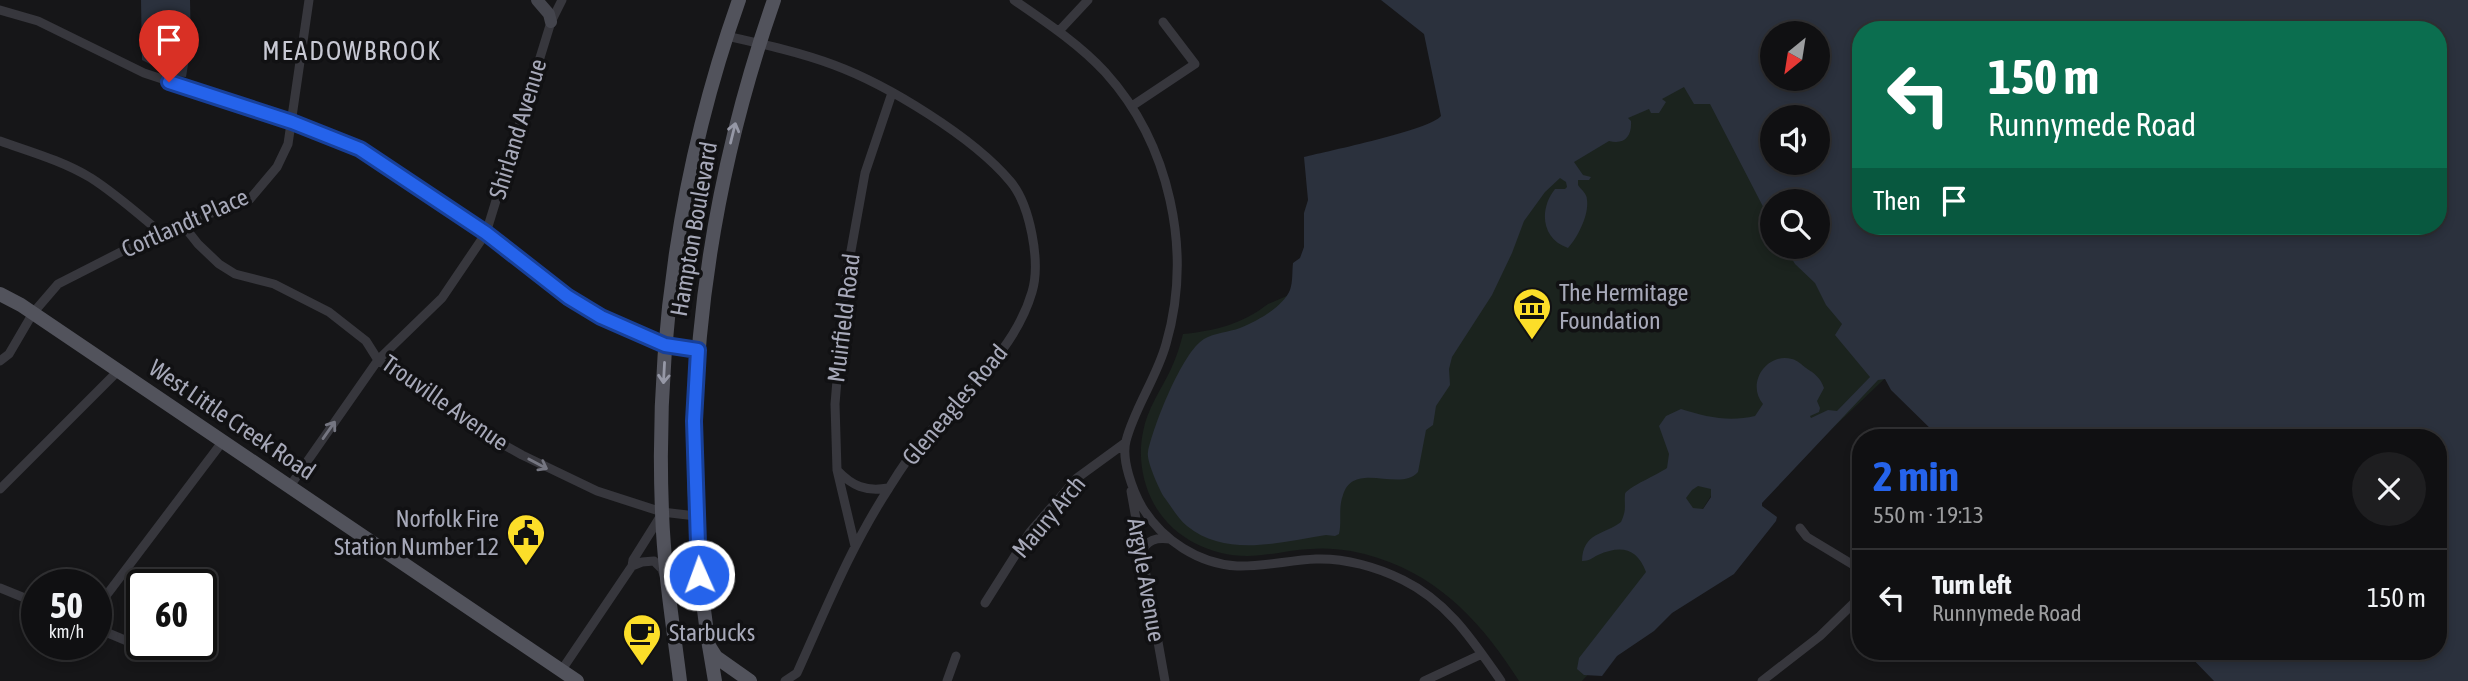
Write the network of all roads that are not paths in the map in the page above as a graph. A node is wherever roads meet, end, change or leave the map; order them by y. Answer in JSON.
{"nodes":[{"id":1,"x":309,"y":0,"type":"edge"},
{"id":2,"x":537,"y":0,"type":"edge"},
{"id":3,"x":562,"y":0,"type":"edge"},
{"id":4,"x":739,"y":0,"type":"edge"},
{"id":5,"x":774,"y":0,"type":"edge"},
{"id":6,"x":1014,"y":0,"type":"edge"},
{"id":7,"x":1088,"y":0,"type":"edge"},
{"id":8,"x":0,"y":10,"type":"edge"},
{"id":9,"x":551,"y":22,"type":"junction"},
{"id":10,"x":1163,"y":22,"type":"dead end"},
{"id":11,"x":1059,"y":31,"type":"junction"},
{"id":12,"x":726,"y":36,"type":"junction"},
{"id":13,"x":758,"y":44,"type":"junction"},
{"id":14,"x":892,"y":93,"type":"junction"},
{"id":15,"x":1132,"y":106,"type":"junction"},
{"id":16,"x":292,"y":122,"type":"junction"},
{"id":17,"x":0,"y":141,"type":"edge"},
{"id":18,"x":183,"y":225,"type":"junction"},
{"id":19,"x":160,"y":232,"type":"junction"},
{"id":20,"x":486,"y":233,"type":"junction"},
{"id":21,"x":0,"y":294,"type":"edge"},
{"id":22,"x":33,"y":313,"type":"junction"},
{"id":23,"x":665,"y":345,"type":"junction"},
{"id":24,"x":698,"y":350,"type":"junction"},
{"id":25,"x":378,"y":360,"type":"junction"},
{"id":26,"x":0,"y":361,"type":"edge"},
{"id":27,"x":118,"y":371,"type":"junction"},
{"id":28,"x":223,"y":441,"type":"junction"},
{"id":29,"x":1125,"y":443,"type":"junction"},
{"id":30,"x":837,"y":470,"type":"junction"},
{"id":31,"x":1129,"y":479,"type":"junction"},
{"id":32,"x":289,"y":486,"type":"junction"},
{"id":33,"x":888,"y":488,"type":"junction"},
{"id":34,"x":0,"y":489,"type":"edge"},
{"id":35,"x":662,"y":512,"type":"junction"},
{"id":36,"x":696,"y":516,"type":"junction"},
{"id":37,"x":1800,"y":528,"type":"dead end"},
{"id":38,"x":1170,"y":539,"type":"junction"},
{"id":39,"x":855,"y":546,"type":"junction"},
{"id":40,"x":1140,"y":553,"type":"junction"},
{"id":41,"x":1852,"y":564,"type":"edge"},
{"id":42,"x":632,"y":566,"type":"junction"},
{"id":43,"x":667,"y":582,"type":"junction"},
{"id":44,"x":0,"y":588,"type":"edge"},
{"id":45,"x":112,"y":588,"type":"edge"},
{"id":46,"x":21,"y":597,"type":"edge"},
{"id":47,"x":985,"y":603,"type":"dead end"},
{"id":48,"x":1852,"y":605,"type":"edge"},
{"id":49,"x":708,"y":644,"type":"junction"},
{"id":50,"x":1482,"y":654,"type":"junction"},
{"id":51,"x":956,"y":656,"type":"dead end"},
{"id":52,"x":561,"y":671,"type":"junction"},
{"id":53,"x":577,"y":681,"type":"edge"},
{"id":54,"x":680,"y":681,"type":"edge"},
{"id":55,"x":715,"y":681,"type":"edge"},
{"id":56,"x":750,"y":681,"type":"edge"},
{"id":57,"x":786,"y":681,"type":"edge"},
{"id":58,"x":947,"y":681,"type":"edge"},
{"id":59,"x":1165,"y":681,"type":"edge"},
{"id":60,"x":1424,"y":681,"type":"edge"},
{"id":61,"x":1501,"y":681,"type":"edge"},
{"id":62,"x":1762,"y":681,"type":"edge"}],
"edges":[{"from":1,"to":16,"type":"street","name":"Cortlandt Place"},
{"from":2,"to":9,"type":"street"},
{"from":3,"to":9,"type":"street","name":"Shirland Avenue"},
{"from":4,"to":12,"type":"main road","name":"Hampton Boulevard"},
{"from":5,"to":13,"type":"main road","name":"Hampton Boulevard"},
{"from":6,"to":11,"type":"street"},
{"from":7,"to":11,"type":"street"},
{"from":8,"to":16,"type":"street"},
{"from":9,"to":20,"type":"street","name":"Shirland Avenue"},
{"from":10,"to":15,"type":"street"},
{"from":11,"to":15,"type":"street"},
{"from":12,"to":13,"type":"street","name":"Gleneagles Road"},
{"from":12,"to":23,"type":"main road","name":"Hampton Boulevard"},
{"from":13,"to":14,"type":"street","name":"Gleneagles Road"},
{"from":24,"to":13,"type":"main road","name":"Hampton Boulevard","one_way":true},
{"from":14,"to":30,"type":"street","name":"Muirfield Road"},
{"from":14,"to":33,"type":"street","name":"Gleneagles Road"},
{"from":15,"to":29,"type":"street"},
{"from":16,"to":18,"type":"street","name":"Cortlandt Place"},
{"from":16,"to":20,"type":"street"},
{"from":17,"to":19,"type":"street"},
{"from":18,"to":19,"type":"street","name":"Cortlandt Place"},
{"from":18,"to":25,"type":"street","name":"Trouville Avenue"},
{"from":19,"to":22,"type":"street","name":"Cortlandt Place"},
{"from":20,"to":23,"type":"street"},
{"from":20,"to":25,"type":"street","name":"Shirland Avenue"},
{"from":21,"to":22,"type":"main road","name":"West Little Creek Road"},
{"from":22,"to":26,"type":"street","name":"Cortlandt Place"},
{"from":22,"to":27,"type":"main road","name":"West Little Creek Road"},
{"from":23,"to":24,"type":"street"},
{"from":23,"to":35,"type":"main road","name":"Hampton Boulevard","one_way":true},
{"from":24,"to":36,"type":"main road","name":"Hampton Boulevard"},
{"from":32,"to":25,"type":"street","name":"Shirland Avenue","one_way":true},
{"from":25,"to":35,"type":"street","name":"Trouville Avenue","one_way":true},
{"from":27,"to":28,"type":"main road","name":"West Little Creek Road"},
{"from":27,"to":34,"type":"street"},
{"from":28,"to":32,"type":"main road","name":"West Little Creek Road"},
{"from":28,"to":45,"type":"street"},
{"from":29,"to":31,"type":"street","name":"Argyle Avenue"},
{"from":29,"to":47,"type":"street","name":"Maury Arch"},
{"from":30,"to":33,"type":"street"},
{"from":30,"to":39,"type":"street","name":"Muirfield Road"},
{"from":31,"to":38,"type":"street"},
{"from":31,"to":40,"type":"street","name":"Argyle Avenue"},
{"from":32,"to":52,"type":"main road","name":"West Little Creek Road"},
{"from":33,"to":39,"type":"street","name":"Gleneagles Road"},
{"from":35,"to":36,"type":"street","name":"Trouville Avenue"},
{"from":35,"to":42,"type":"street"},
{"from":35,"to":43,"type":"main road","name":"Hampton Boulevard"},
{"from":36,"to":49,"type":"main road","name":"Hampton Boulevard"},
{"from":37,"to":41,"type":"street"},
{"from":38,"to":40,"type":"street"},
{"from":38,"to":50,"type":"street"},
{"from":39,"to":57,"type":"street","name":"Gleneagles Road"},
{"from":40,"to":59,"type":"street","name":"Argyle Avenue"},
{"from":42,"to":43,"type":"street"},
{"from":42,"to":52,"type":"street"},
{"from":43,"to":54,"type":"main road","name":"Hampton Boulevard"},
{"from":44,"to":46,"type":"street"},
{"from":48,"to":62,"type":"street"},
{"from":49,"to":55,"type":"main road","name":"Hampton Boulevard"},
{"from":49,"to":56,"type":"main road"},
{"from":50,"to":60,"type":"street"},
{"from":50,"to":61,"type":"street"},
{"from":51,"to":58,"type":"street"},
{"from":52,"to":53,"type":"main road","name":"West Little Creek Road"}]}
